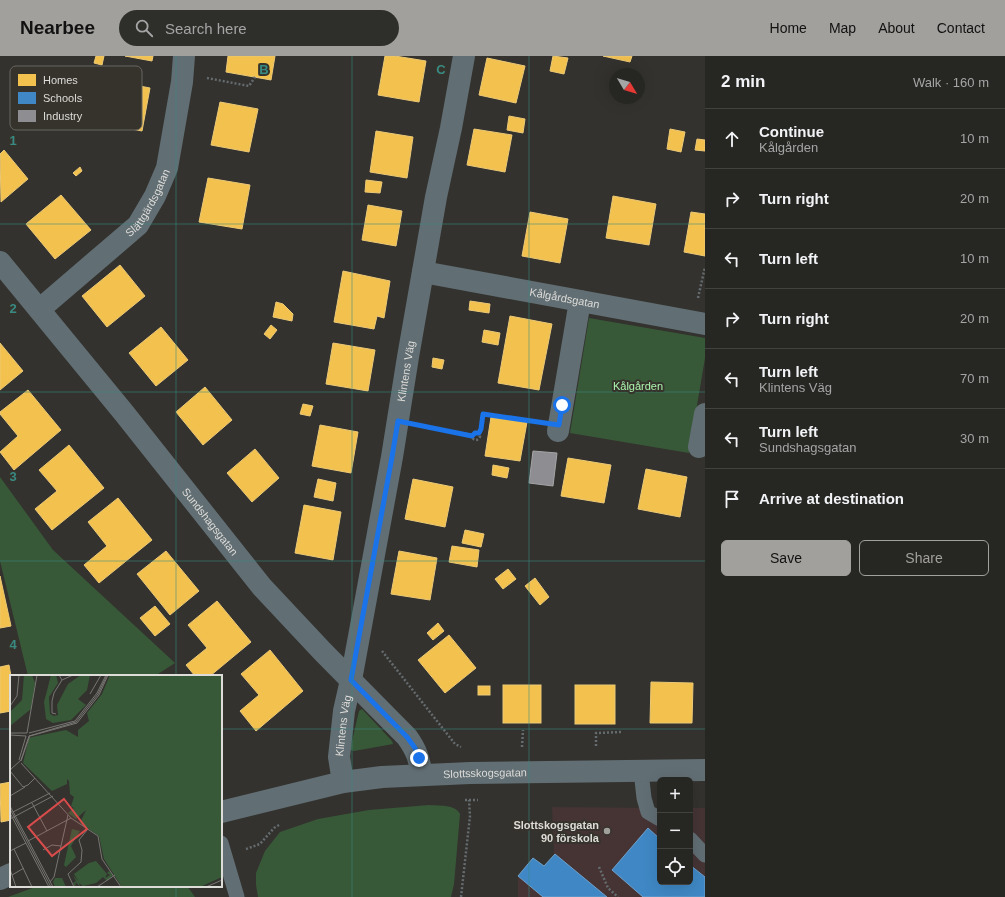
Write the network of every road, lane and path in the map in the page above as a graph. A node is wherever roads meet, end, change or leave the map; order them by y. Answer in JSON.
{"nodes":[{"id":1,"x":464,"y":56,"type":"edge"},
{"id":2,"x":183,"y":65,"type":"edge"},
{"id":3,"x":255,"y":77,"type":"dead end"},
{"id":4,"x":0,"y":262,"type":"edge"},
{"id":5,"x":705,"y":267,"type":"edge"},
{"id":6,"x":423,"y":272,"type":"junction"},
{"id":7,"x":580,"y":300,"type":"junction"},
{"id":8,"x":40,"y":309,"type":"junction"},
{"id":9,"x":699,"y":323,"type":"edge"},
{"id":10,"x":705,"y":414,"type":"edge"},
{"id":11,"x":398,"y":421,"type":"junction"},
{"id":12,"x":559,"y":428,"type":"joint"},
{"id":13,"x":479,"y":433,"type":"junction"},
{"id":14,"x":472,"y":436,"type":"junction"},
{"id":15,"x":699,"y":447,"type":"dead end"},
{"id":16,"x":360,"y":634,"type":"junction"},
{"id":17,"x":351,"y":680,"type":"junction"},
{"id":18,"x":523,"y":730,"type":"dead end"},
{"id":19,"x":622,"y":732,"type":"dead end"},
{"id":20,"x":464,"y":748,"type":"dead end"},
{"id":21,"x":529,"y":749,"type":"dead end"},
{"id":22,"x":596,"y":750,"type":"dead end"},
{"id":23,"x":705,"y":770,"type":"edge"},
{"id":24,"x":641,"y":771,"type":"junction"},
{"id":25,"x":422,"y":775,"type":"junction"},
{"id":26,"x":343,"y":782,"type":"junction"},
{"id":27,"x":485,"y":799,"type":"dead end"},
{"id":28,"x":462,"y":800,"type":"dead end"},
{"id":29,"x":222,"y":812,"type":"edge"},
{"id":30,"x":470,"y":816,"type":"dead end"},
{"id":31,"x":657,"y":817,"type":"edge"},
{"id":32,"x":280,"y":824,"type":"dead end"},
{"id":33,"x":693,"y":842,"type":"edge"},
{"id":34,"x":222,"y":849,"type":"edge"},
{"id":35,"x":705,"y":855,"type":"edge"},
{"id":36,"x":599,"y":867,"type":"dead end"},
{"id":37,"x":10,"y":874,"type":"edge"},
{"id":38,"x":0,"y":879,"type":"edge"},
{"id":39,"x":237,"y":897,"type":"edge"},
{"id":40,"x":461,"y":897,"type":"edge"},
{"id":41,"x":618,"y":897,"type":"edge"}],
"edges":[{"from":1,"to":6,"type":"street","name":"Klintens Väg"},
{"from":2,"to":3,"type":"path"},
{"from":2,"to":8,"type":"street","name":"Slättgärdsgatan"},
{"from":4,"to":8,"type":"street","name":"Sundshagsgatan"},
{"from":5,"to":9,"type":"path"},
{"from":6,"to":7,"type":"street","name":"Kålgårdsgatan"},
{"from":6,"to":11,"type":"street","name":"Klintens Väg"},
{"from":7,"to":9,"type":"street","name":"Kålgårdsgatan"},
{"from":7,"to":12,"type":"street"},
{"from":8,"to":17,"type":"street","name":"Sundshagsgatan"},
{"from":10,"to":15,"type":"street"},
{"from":11,"to":14,"type":"path"},
{"from":11,"to":16,"type":"street","name":"Klintens Väg"},
{"from":12,"to":13,"type":"path"},
{"from":13,"to":14,"type":"path"},
{"from":13,"to":14,"type":"path"},
{"from":16,"to":17,"type":"street","name":"Klintens Väg"},
{"from":16,"to":20,"type":"path"},
{"from":17,"to":25,"type":"street","name":"Sundshagsgatan"},
{"from":17,"to":26,"type":"street","name":"Klintens Väg"},
{"from":18,"to":21,"type":"path"},
{"from":19,"to":22,"type":"path"},
{"from":23,"to":24,"type":"street","name":"Slottsskogsgatan"},
{"from":24,"to":25,"type":"street","name":"Slottsskogsgatan"},
{"from":24,"to":31,"type":"lane"},
{"from":25,"to":26,"type":"street","name":"Slottsskogsgatan"},
{"from":26,"to":29,"type":"street","name":"Slottsskogsgatan"},
{"from":27,"to":28,"type":"path"},
{"from":30,"to":40,"type":"path"},
{"from":32,"to":34,"type":"path"},
{"from":33,"to":35,"type":"lane"},
{"from":34,"to":39,"type":"lane"},
{"from":36,"to":41,"type":"path"},
{"from":37,"to":38,"type":"street"}]}
